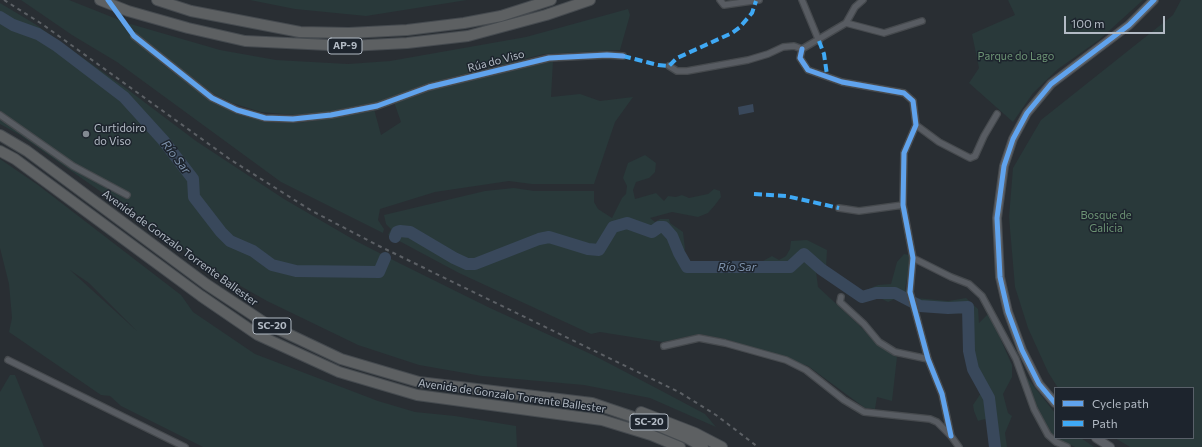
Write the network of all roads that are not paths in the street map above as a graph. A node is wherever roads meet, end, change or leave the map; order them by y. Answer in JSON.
{"nodes":[{"id":1,"x":100,"y":0,"type":"edge"},
{"id":2,"x":158,"y":0,"type":"edge"},
{"id":3,"x":552,"y":0,"type":"edge"},
{"id":4,"x":590,"y":0,"type":"edge"},
{"id":5,"x":720,"y":0,"type":"edge"},
{"id":6,"x":759,"y":0,"type":"edge"},
{"id":7,"x":802,"y":0,"type":"edge"},
{"id":8,"x":863,"y":0,"type":"edge"},
{"id":9,"x":1154,"y":0,"type":"edge"},
{"id":10,"x":922,"y":21,"type":"dead end"},
{"id":11,"x":846,"y":24,"type":"junction"},
{"id":12,"x":134,"y":36,"type":"tunnel mouth"},
{"id":13,"x":819,"y":41,"type":"junction"},
{"id":14,"x":802,"y":49,"type":"junction"},
{"id":15,"x":623,"y":56,"type":"dead end"},
{"id":16,"x":669,"y":66,"type":"dead end"},
{"id":17,"x":997,"y":114,"type":"dead end"},
{"id":18,"x":0,"y":115,"type":"edge"},
{"id":19,"x":916,"y":125,"type":"junction"},
{"id":20,"x":0,"y":135,"type":"edge"},
{"id":21,"x":0,"y":151,"type":"edge"},
{"id":22,"x":127,"y":195,"type":"dead end"},
{"id":23,"x":903,"y":205,"type":"junction"},
{"id":24,"x":839,"y":208,"type":"dead end"},
{"id":25,"x":914,"y":258,"type":"junction"},
{"id":26,"x":841,"y":297,"type":"dead end"},
{"id":27,"x":664,"y":346,"type":"dead end"},
{"id":28,"x":928,"y":359,"type":"junction"},
{"id":29,"x":8,"y":360,"type":"dead end"},
{"id":30,"x":1054,"y":402,"type":"edge"},
{"id":31,"x":592,"y":403,"type":"junction"},
{"id":32,"x":651,"y":435,"type":"junction"},
{"id":33,"x":951,"y":436,"type":"junction"},
{"id":34,"x":1098,"y":439,"type":"edge"},
{"id":35,"x":185,"y":447,"type":"edge"},
{"id":36,"x":671,"y":447,"type":"edge"},
{"id":37,"x":680,"y":447,"type":"edge"},
{"id":38,"x":704,"y":447,"type":"edge"},
{"id":39,"x":722,"y":447,"type":"edge"},
{"id":40,"x":959,"y":447,"type":"edge"},
{"id":41,"x":1067,"y":447,"type":"edge"},
{"id":42,"x":1110,"y":447,"type":"edge"}],
"edges":[{"from":1,"to":4,"type":"highway","number":"AP-9"},
{"from":2,"to":3,"type":"highway","number":"AP-9"},
{"from":5,"to":6,"type":"street"},
{"from":7,"to":13,"type":"street"},
{"from":8,"to":11,"type":"street"},
{"from":9,"to":30,"type":"street"},
{"from":10,"to":11,"type":"street"},
{"from":11,"to":13,"type":"street"},
{"from":12,"to":15,"type":"street","name":"Rúa do Viso"},
{"from":13,"to":14,"type":"street"},
{"from":14,"to":16,"type":"street"},
{"from":14,"to":19,"type":"street"},
{"from":17,"to":19,"type":"street"},
{"from":18,"to":22,"type":"street"},
{"from":19,"to":23,"type":"street"},
{"from":20,"to":31,"type":"highway","name":"Avenida de Gonzalo Torrente Ballester","number":"SC-20"},
{"from":21,"to":32,"type":"highway","name":"Avenida de Gonzalo Torrente Ballester","number":"SC-20"},
{"from":23,"to":24,"type":"street"},
{"from":23,"to":25,"type":"street"},
{"from":25,"to":28,"type":"street"},
{"from":25,"to":41,"type":"street"},
{"from":26,"to":28,"type":"street"},
{"from":27,"to":33,"type":"street"},
{"from":28,"to":33,"type":"street"},
{"from":29,"to":35,"type":"street"},
{"from":31,"to":38,"type":"highway","name":"Avenida de Gonzalo Torrente Ballester","number":"SC-20"},
{"from":31,"to":39,"type":"highway"},
{"from":32,"to":36,"type":"highway"},
{"from":32,"to":37,"type":"highway","name":"Avenida de Gonzalo Torrente Ballester","number":"SC-20"},
{"from":33,"to":40,"type":"street"},
{"from":34,"to":42,"type":"street"}]}
